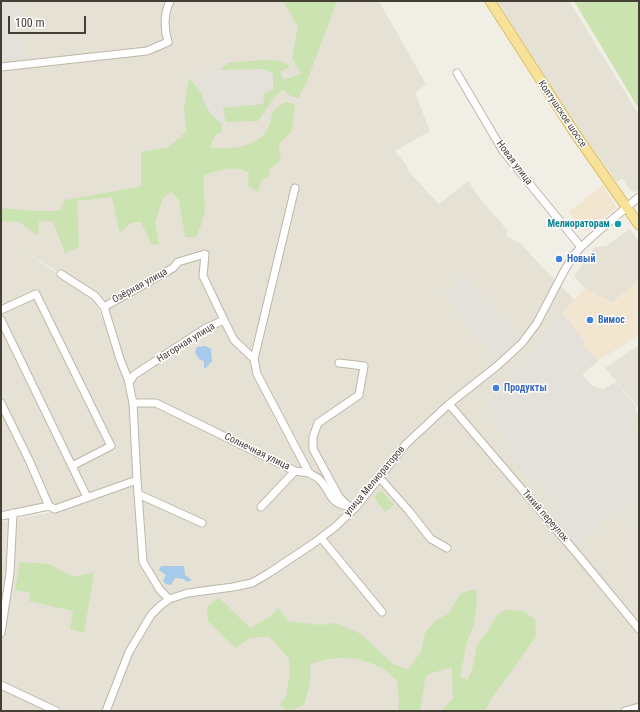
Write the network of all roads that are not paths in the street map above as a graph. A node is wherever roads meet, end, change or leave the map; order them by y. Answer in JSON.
{"nodes":[{"id":1,"x":170,"y":1,"type":"edge"},
{"id":2,"x":490,"y":1,"type":"edge"},
{"id":3,"x":1,"y":67,"type":"edge"},
{"id":4,"x":457,"y":73,"type":"dead end"},
{"id":5,"x":294,"y":188,"type":"dead end"},
{"id":6,"x":639,"y":197,"type":"edge"},
{"id":7,"x":627,"y":207,"type":"junction"},
{"id":8,"x":639,"y":225,"type":"edge"},
{"id":9,"x":581,"y":247,"type":"junction"},
{"id":10,"x":61,"y":274,"type":"dead end"},
{"id":11,"x":104,"y":307,"type":"junction"},
{"id":12,"x":1,"y":310,"type":"edge"},
{"id":13,"x":1,"y":320,"type":"edge"},
{"id":14,"x":224,"y":320,"type":"junction"},
{"id":15,"x":254,"y":359,"type":"junction"},
{"id":16,"x":339,"y":363,"type":"dead end"},
{"id":17,"x":129,"y":383,"type":"junction"},
{"id":18,"x":1,"y":403,"type":"edge"},
{"id":19,"x":133,"y":403,"type":"junction"},
{"id":20,"x":449,"y":404,"type":"junction"},
{"id":21,"x":72,"y":466,"type":"junction"},
{"id":22,"x":295,"y":471,"type":"junction"},
{"id":23,"x":309,"y":473,"type":"junction"},
{"id":24,"x":379,"y":477,"type":"junction"},
{"id":25,"x":137,"y":480,"type":"junction"},
{"id":26,"x":138,"y":494,"type":"junction"},
{"id":27,"x":87,"y":497,"type":"junction"},
{"id":28,"x":49,"y":506,"type":"junction"},
{"id":29,"x":348,"y":506,"type":"junction"},
{"id":30,"x":262,"y":507,"type":"dead end"},
{"id":31,"x":356,"y":507,"type":"junction"},
{"id":32,"x":12,"y":513,"type":"junction"},
{"id":33,"x":1,"y":516,"type":"edge"},
{"id":34,"x":202,"y":523,"type":"dead end"},
{"id":35,"x":321,"y":538,"type":"junction"},
{"id":36,"x":447,"y":548,"type":"dead end"},
{"id":37,"x":4,"y":599,"type":"edge"},
{"id":38,"x":169,"y":599,"type":"junction"},
{"id":39,"x":382,"y":612,"type":"dead end"},
{"id":40,"x":639,"y":629,"type":"edge"},
{"id":41,"x":1,"y":633,"type":"edge"},
{"id":42,"x":1,"y":685,"type":"edge"},
{"id":43,"x":639,"y":707,"type":"edge"},
{"id":44,"x":56,"y":711,"type":"edge"},
{"id":45,"x":106,"y":711,"type":"edge"},
{"id":46,"x":625,"y":711,"type":"edge"}],
"edges":[{"from":1,"to":3,"type":"street"},
{"from":2,"to":7,"type":"main road","name":"Колтушское шоссе"},
{"from":4,"to":9,"type":"street","name":"Новая улица"},
{"from":5,"to":15,"type":"street"},
{"from":6,"to":7,"type":"street","name":"улица Мелиораторов"},
{"from":7,"to":8,"type":"main road","name":"Колтушское шоссе"},
{"from":7,"to":9,"type":"street","name":"улица Мелиораторов"},
{"from":9,"to":20,"type":"street","name":"улица Мелиораторов"},
{"from":10,"to":11,"type":"street"},
{"from":11,"to":14,"type":"street","name":"Озёрная улица"},
{"from":11,"to":17,"type":"street","name":"Озёрная улица"},
{"from":12,"to":21,"type":"street"},
{"from":13,"to":21,"type":"street"},
{"from":14,"to":15,"type":"street","name":"Нагорная улица"},
{"from":14,"to":17,"type":"street","name":"Нагорная улица"},
{"from":15,"to":23,"type":"street","name":"Солнечная улица"},
{"from":16,"to":29,"type":"street"},
{"from":17,"to":19,"type":"street","name":"Озёрная улица"},
{"from":18,"to":28,"type":"street"},
{"from":19,"to":22,"type":"street","name":"Солнечная улица"},
{"from":19,"to":25,"type":"street","name":"Озёрная улица"},
{"from":20,"to":24,"type":"street","name":"улица Мелиораторов"},
{"from":20,"to":40,"type":"street","name":"Тихий переулок"},
{"from":21,"to":27,"type":"street"},
{"from":22,"to":23,"type":"street","name":"Солнечная улица"},
{"from":22,"to":30,"type":"street"},
{"from":23,"to":29,"type":"street"},
{"from":24,"to":31,"type":"street","name":"улица Мелиораторов"},
{"from":24,"to":36,"type":"street"},
{"from":25,"to":26,"type":"street","name":"Озёрная улица"},
{"from":25,"to":27,"type":"street"},
{"from":26,"to":34,"type":"street"},
{"from":26,"to":38,"type":"street","name":"Озёрная улица"},
{"from":27,"to":28,"type":"street"},
{"from":28,"to":32,"type":"street"},
{"from":29,"to":31,"type":"street"},
{"from":31,"to":35,"type":"street","name":"улица Мелиораторов"},
{"from":32,"to":33,"type":"street"},
{"from":32,"to":37,"type":"street"},
{"from":35,"to":38,"type":"street","name":"улица Мелиораторов"},
{"from":35,"to":39,"type":"street"},
{"from":37,"to":41,"type":"street"},
{"from":38,"to":45,"type":"street","name":"улица Мелиораторов"},
{"from":42,"to":44,"type":"street"},
{"from":43,"to":46,"type":"street"}]}
